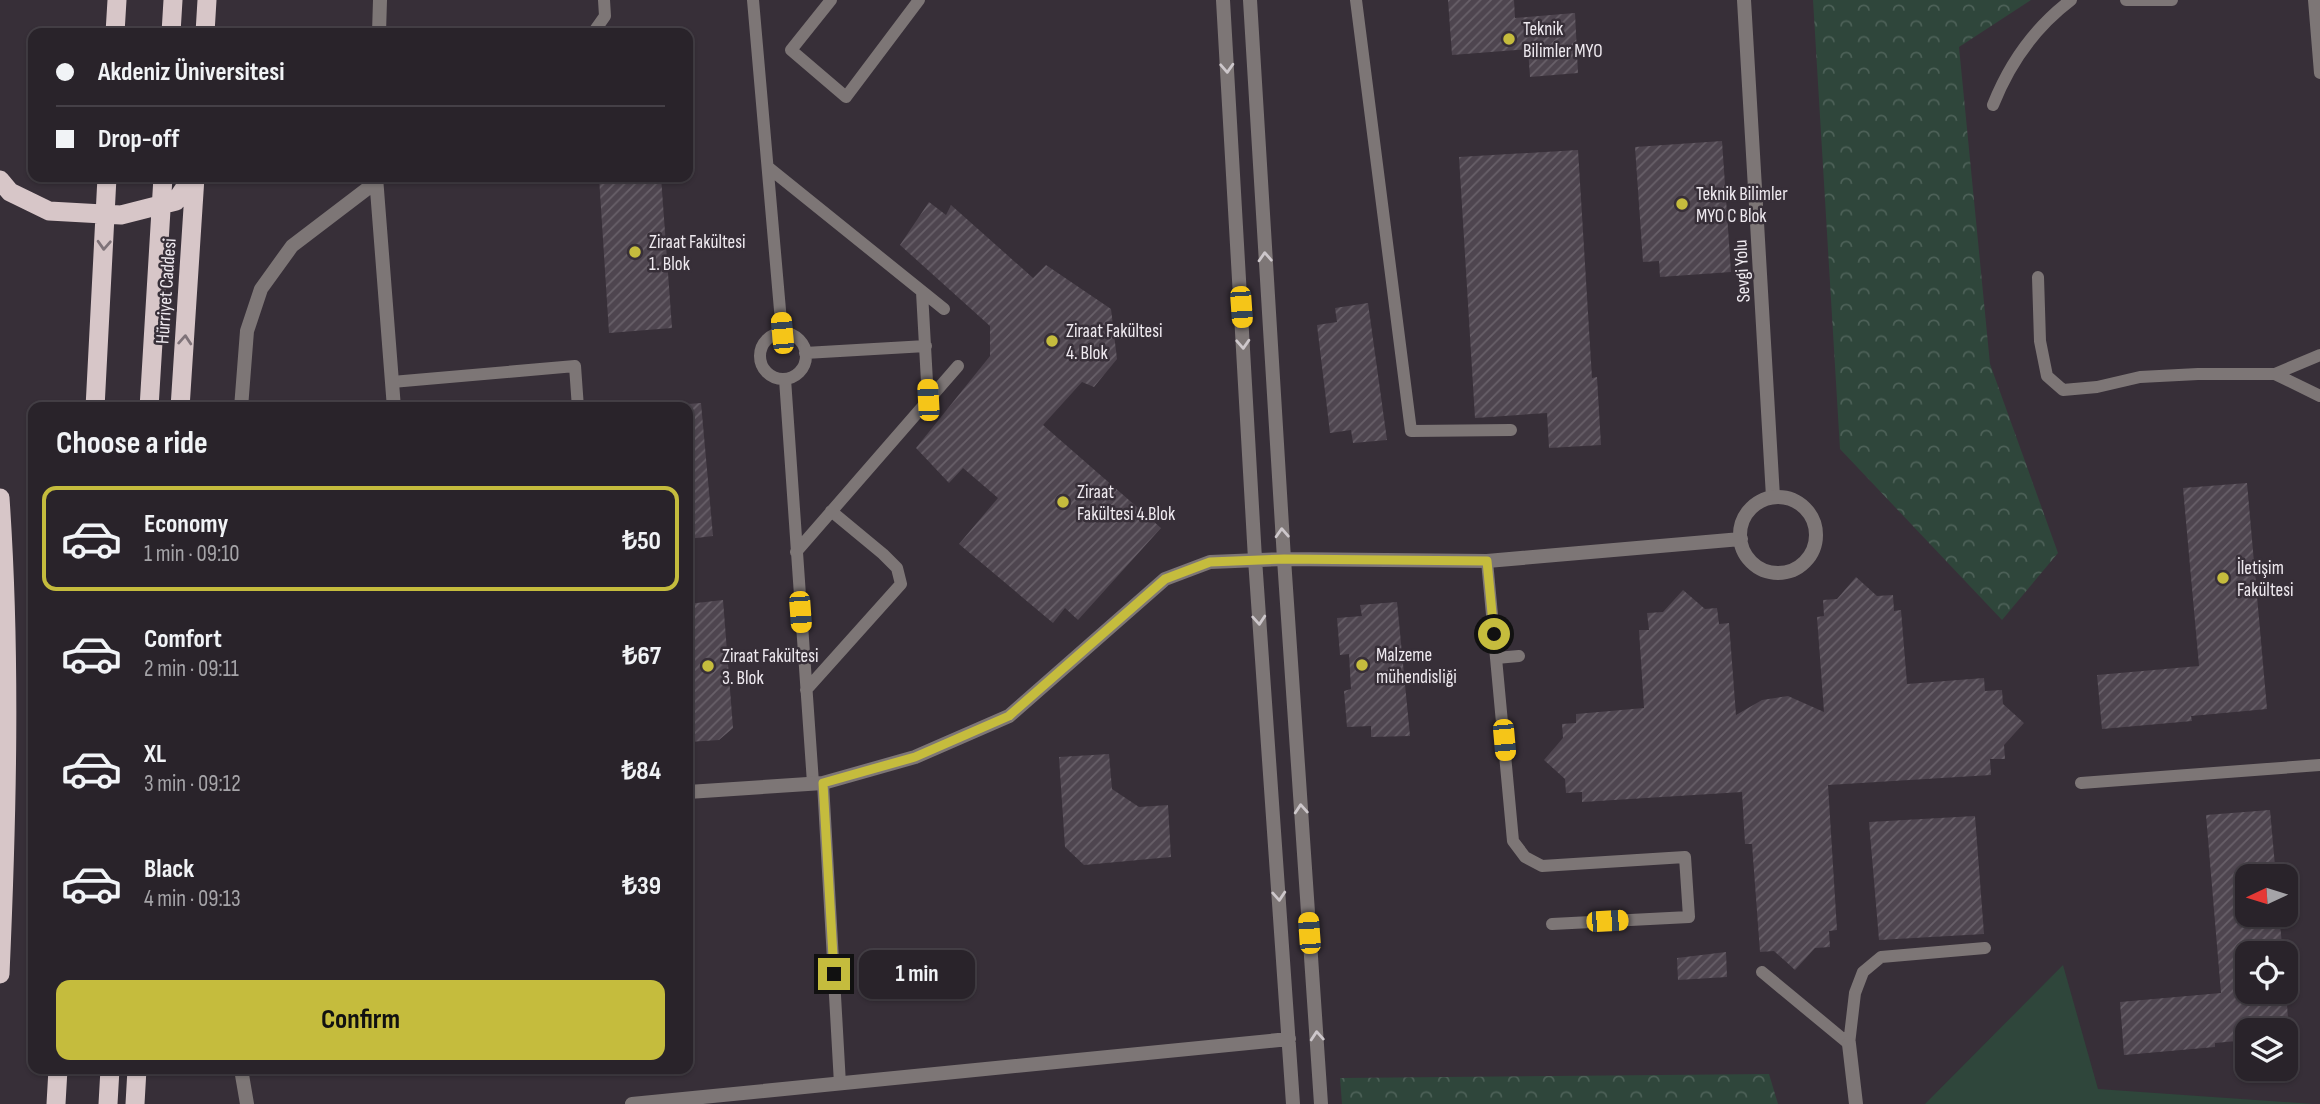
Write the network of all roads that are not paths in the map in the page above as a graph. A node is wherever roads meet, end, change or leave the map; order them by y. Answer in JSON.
{"nodes":[{"id":1,"x":117,"y":0,"type":"edge"},
{"id":2,"x":173,"y":0,"type":"edge"},
{"id":3,"x":207,"y":0,"type":"edge"},
{"id":4,"x":380,"y":0,"type":"edge"},
{"id":5,"x":604,"y":0,"type":"edge"},
{"id":6,"x":752,"y":0,"type":"edge"},
{"id":7,"x":831,"y":0,"type":"edge"},
{"id":8,"x":919,"y":0,"type":"edge"},
{"id":9,"x":1223,"y":0,"type":"edge"},
{"id":10,"x":1250,"y":0,"type":"edge"},
{"id":11,"x":1356,"y":0,"type":"edge"},
{"id":12,"x":1744,"y":0,"type":"edge"},
{"id":13,"x":2071,"y":0,"type":"edge"},
{"id":14,"x":2126,"y":0,"type":"edge"},
{"id":15,"x":2172,"y":0,"type":"edge"},
{"id":16,"x":2314,"y":0,"type":"edge"},
{"id":17,"x":115,"y":28,"type":"edge"},
{"id":18,"x":171,"y":28,"type":"edge"},
{"id":19,"x":205,"y":28,"type":"edge"},
{"id":20,"x":379,"y":28,"type":"edge"},
{"id":21,"x":597,"y":28,"type":"edge"},
{"id":22,"x":2320,"y":73,"type":"edge"},
{"id":23,"x":1993,"y":105,"type":"dead end"},
{"id":24,"x":769,"y":168,"type":"junction"},
{"id":25,"x":0,"y":180,"type":"edge"},
{"id":26,"x":107,"y":182,"type":"edge"},
{"id":27,"x":163,"y":182,"type":"edge"},
{"id":28,"x":190,"y":182,"type":"edge"},
{"id":29,"x":194,"y":182,"type":"edge"},
{"id":30,"x":374,"y":182,"type":"edge"},
{"id":31,"x":379,"y":182,"type":"edge"},
{"id":32,"x":2038,"y":277,"type":"dead end"},
{"id":33,"x":922,"y":292,"type":"junction"},
{"id":34,"x":944,"y":309,"type":"dead end"},
{"id":35,"x":782,"y":333,"type":"junction"},
{"id":36,"x":926,"y":346,"type":"junction"},
{"id":37,"x":805,"y":353,"type":"junction"},
{"id":38,"x":2320,"y":355,"type":"edge"},
{"id":39,"x":958,"y":366,"type":"dead end"},
{"id":40,"x":2275,"y":374,"type":"junction"},
{"id":41,"x":785,"y":379,"type":"junction"},
{"id":42,"x":392,"y":382,"type":"junction"},
{"id":43,"x":2320,"y":396,"type":"edge"},
{"id":44,"x":928,"y":400,"type":"junction"},
{"id":45,"x":95,"y":402,"type":"edge"},
{"id":46,"x":149,"y":402,"type":"edge"},
{"id":47,"x":180,"y":402,"type":"edge"},
{"id":48,"x":242,"y":402,"type":"edge"},
{"id":49,"x":394,"y":402,"type":"edge"},
{"id":50,"x":578,"y":402,"type":"edge"},
{"id":51,"x":1511,"y":430,"type":"dead end"},
{"id":52,"x":1773,"y":497,"type":"junction"},
{"id":53,"x":0,"y":498,"type":"edge"},
{"id":54,"x":831,"y":511,"type":"junction"},
{"id":55,"x":1741,"y":539,"type":"junction"},
{"id":56,"x":796,"y":552,"type":"junction"},
{"id":57,"x":1255,"y":559,"type":"junction"},
{"id":58,"x":1284,"y":559,"type":"junction"},
{"id":59,"x":1487,"y":561,"type":"junction"},
{"id":60,"x":1519,"y":656,"type":"dead end"},
{"id":61,"x":1496,"y":659,"type":"junction"},
{"id":62,"x":806,"y":690,"type":"junction"},
{"id":63,"x":2320,"y":765,"type":"edge"},
{"id":64,"x":818,"y":783,"type":"junction"},
{"id":65,"x":2081,"y":783,"type":"dead end"},
{"id":66,"x":693,"y":792,"type":"edge"},
{"id":67,"x":1552,"y":923,"type":"dead end"},
{"id":68,"x":1985,"y":948,"type":"dead end"},
{"id":69,"x":1762,"y":972,"type":"dead end"},
{"id":70,"x":0,"y":974,"type":"edge"},
{"id":71,"x":1289,"y":1039,"type":"junction"},
{"id":72,"x":1849,"y":1044,"type":"junction"},
{"id":73,"x":58,"y":1074,"type":"edge"},
{"id":74,"x":110,"y":1074,"type":"edge"},
{"id":75,"x":137,"y":1074,"type":"edge"},
{"id":76,"x":242,"y":1074,"type":"edge"},
{"id":77,"x":840,"y":1083,"type":"junction"},
{"id":78,"x":56,"y":1104,"type":"edge"},
{"id":79,"x":108,"y":1104,"type":"edge"},
{"id":80,"x":135,"y":1104,"type":"edge"},
{"id":81,"x":247,"y":1104,"type":"edge"},
{"id":82,"x":632,"y":1104,"type":"edge"},
{"id":83,"x":1293,"y":1104,"type":"edge"},
{"id":84,"x":1321,"y":1104,"type":"edge"},
{"id":85,"x":1856,"y":1104,"type":"edge"}],
"edges":[{"from":1,"to":17,"type":"highway"},
{"from":2,"to":18,"type":"highway"},
{"from":3,"to":19,"type":"highway"},
{"from":4,"to":20,"type":"street"},
{"from":5,"to":21,"type":"lane"},
{"from":6,"to":24,"type":"lane"},
{"from":7,"to":8,"type":"lane"},
{"from":9,"to":57,"type":"street","one_way":true},
{"from":58,"to":10,"type":"street","one_way":true},
{"from":11,"to":51,"type":"lane"},
{"from":12,"to":52,"type":"street","name":"Sevgi Yolu"},
{"from":13,"to":23,"type":"lane"},
{"from":14,"to":15,"type":"lane"},
{"from":16,"to":22,"type":"lane"},
{"from":24,"to":33,"type":"lane"},
{"from":24,"to":35,"type":"lane"},
{"from":25,"to":28,"type":"highway","name":"Hürriyet Caddesi"},
{"from":26,"to":45,"type":"highway","one_way":true},
{"from":27,"to":46,"type":"highway"},
{"from":47,"to":29,"type":"highway","name":"Hürriyet Caddesi","one_way":true},
{"from":30,"to":48,"type":"street"},
{"from":31,"to":42,"type":"street"},
{"from":32,"to":40,"type":"lane"},
{"from":33,"to":34,"type":"lane"},
{"from":33,"to":36,"type":"lane"},
{"from":35,"to":37,"type":"lane"},
{"from":35,"to":41,"type":"lane"},
{"from":36,"to":37,"type":"lane"},
{"from":36,"to":44,"type":"lane"},
{"from":37,"to":41,"type":"lane"},
{"from":38,"to":40,"type":"lane"},
{"from":39,"to":44,"type":"lane"},
{"from":40,"to":43,"type":"lane"},
{"from":41,"to":56,"type":"lane"},
{"from":42,"to":49,"type":"street"},
{"from":42,"to":50,"type":"lane"},
{"from":44,"to":54,"type":"lane"},
{"from":52,"to":55,"type":"street"},
{"from":52,"to":55,"type":"street"},
{"from":53,"to":70,"type":"highway"},
{"from":54,"to":56,"type":"lane"},
{"from":54,"to":62,"type":"lane"},
{"from":55,"to":59,"type":"street"},
{"from":56,"to":62,"type":"lane"},
{"from":57,"to":58,"type":"street"},
{"from":57,"to":64,"type":"street"},
{"from":57,"to":71,"type":"street","one_way":true},
{"from":58,"to":59,"type":"street"},
{"from":84,"to":58,"type":"street","one_way":true},
{"from":59,"to":61,"type":"lane"},
{"from":60,"to":61,"type":"lane"},
{"from":61,"to":67,"type":"lane"},
{"from":62,"to":64,"type":"lane"},
{"from":63,"to":65,"type":"lane"},
{"from":64,"to":66,"type":"street"},
{"from":64,"to":77,"type":"lane"},
{"from":68,"to":72,"type":"lane"},
{"from":69,"to":72,"type":"lane"},
{"from":71,"to":77,"type":"street"},
{"from":71,"to":83,"type":"street"},
{"from":72,"to":85,"type":"street"},
{"from":73,"to":78,"type":"highway"},
{"from":74,"to":79,"type":"highway"},
{"from":75,"to":80,"type":"highway"},
{"from":76,"to":81,"type":"street"},
{"from":77,"to":82,"type":"street"}]}
